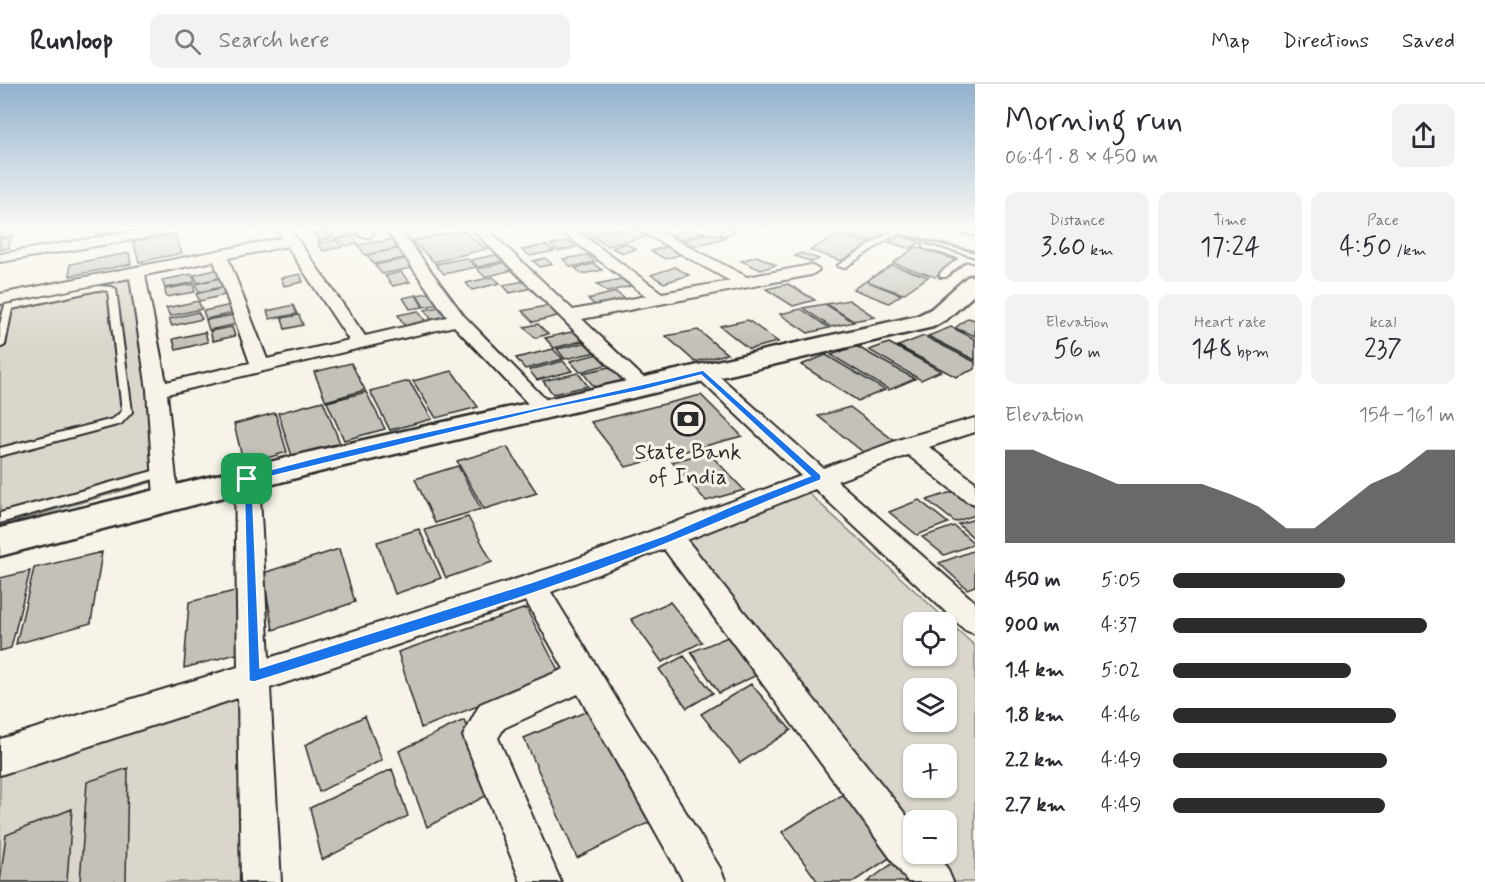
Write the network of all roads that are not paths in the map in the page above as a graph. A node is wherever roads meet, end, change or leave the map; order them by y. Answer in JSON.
{"nodes":[{"id":1,"x":167,"y":266,"type":"edge"},
{"id":2,"x":224,"y":266,"type":"edge"},
{"id":3,"x":308,"y":266,"type":"edge"},
{"id":4,"x":419,"y":266,"type":"edge"},
{"id":5,"x":518,"y":266,"type":"edge"},
{"id":6,"x":615,"y":266,"type":"edge"},
{"id":7,"x":714,"y":266,"type":"edge"},
{"id":8,"x":949,"y":266,"type":"edge"},
{"id":9,"x":957,"y":266,"type":"edge"},
{"id":10,"x":811,"y":270,"type":"dead end"},
{"id":11,"x":137,"y":272,"type":"junction"},
{"id":12,"x":943,"y":275,"type":"dead end"},
{"id":13,"x":742,"y":281,"type":"junction"},
{"id":14,"x":658,"y":298,"type":"junction"},
{"id":15,"x":0,"y":299,"type":"edge"},
{"id":16,"x":569,"y":316,"type":"junction"},
{"id":17,"x":458,"y":320,"type":"junction"},
{"id":18,"x":360,"y":342,"type":"junction"},
{"id":19,"x":0,"y":345,"type":"edge"},
{"id":20,"x":260,"y":365,"type":"junction"},
{"id":21,"x":703,"y":372,"type":"junction"},
{"id":22,"x":643,"y":388,"type":"junction"},
{"id":23,"x":157,"y":390,"type":"junction"},
{"id":24,"x":543,"y":407,"type":"junction"},
{"id":25,"x":975,"y":425,"type":"edge"},
{"id":26,"x":909,"y":444,"type":"junction"},
{"id":27,"x":0,"y":452,"type":"edge"},
{"id":28,"x":817,"y":477,"type":"junction"},
{"id":29,"x":247,"y":479,"type":"junction"},
{"id":30,"x":165,"y":485,"type":"junction"},
{"id":31,"x":975,"y":495,"type":"edge"},
{"id":32,"x":0,"y":518,"type":"edge"},
{"id":33,"x":670,"y":538,"type":"junction"},
{"id":34,"x":0,"y":542,"type":"edge"},
{"id":35,"x":533,"y":587,"type":"junction"},
{"id":36,"x":975,"y":621,"type":"edge"},
{"id":37,"x":586,"y":675,"type":"junction"},
{"id":38,"x":254,"y":676,"type":"junction"},
{"id":39,"x":0,"y":757,"type":"edge"},
{"id":40,"x":261,"y":882,"type":"edge"},
{"id":41,"x":541,"y":882,"type":"edge"},
{"id":42,"x":706,"y":882,"type":"edge"},
{"id":43,"x":933,"y":882,"type":"edge"}],
"edges":[{"from":1,"to":11,"type":"street"},
{"from":2,"to":20,"type":"street"},
{"from":3,"to":18,"type":"street"},
{"from":4,"to":17,"type":"street"},
{"from":5,"to":16,"type":"street"},
{"from":6,"to":14,"type":"street"},
{"from":7,"to":13,"type":"street"},
{"from":8,"to":12,"type":"lane"},
{"from":9,"to":21,"type":"street"},
{"from":10,"to":13,"type":"street"},
{"from":11,"to":15,"type":"street"},
{"from":11,"to":23,"type":"street"},
{"from":13,"to":14,"type":"street"},
{"from":14,"to":16,"type":"street"},
{"from":16,"to":22,"type":"street"},
{"from":17,"to":18,"type":"street"},
{"from":17,"to":24,"type":"street"},
{"from":18,"to":20,"type":"street"},
{"from":19,"to":27,"type":"lane"},
{"from":20,"to":23,"type":"street"},
{"from":21,"to":22,"type":"street"},
{"from":21,"to":28,"type":"street"},
{"from":22,"to":24,"type":"street"},
{"from":23,"to":30,"type":"street"},
{"from":24,"to":29,"type":"street"},
{"from":25,"to":26,"type":"street"},
{"from":26,"to":28,"type":"street"},
{"from":26,"to":31,"type":"street"},
{"from":28,"to":33,"type":"street"},
{"from":28,"to":36,"type":"street"},
{"from":29,"to":30,"type":"street"},
{"from":29,"to":38,"type":"street"},
{"from":30,"to":32,"type":"lane"},
{"from":30,"to":34,"type":"street"},
{"from":33,"to":35,"type":"street"},
{"from":33,"to":43,"type":"street"},
{"from":35,"to":37,"type":"street"},
{"from":35,"to":38,"type":"street"},
{"from":37,"to":41,"type":"street"},
{"from":37,"to":42,"type":"street"},
{"from":38,"to":39,"type":"street"},
{"from":38,"to":40,"type":"street"}]}
